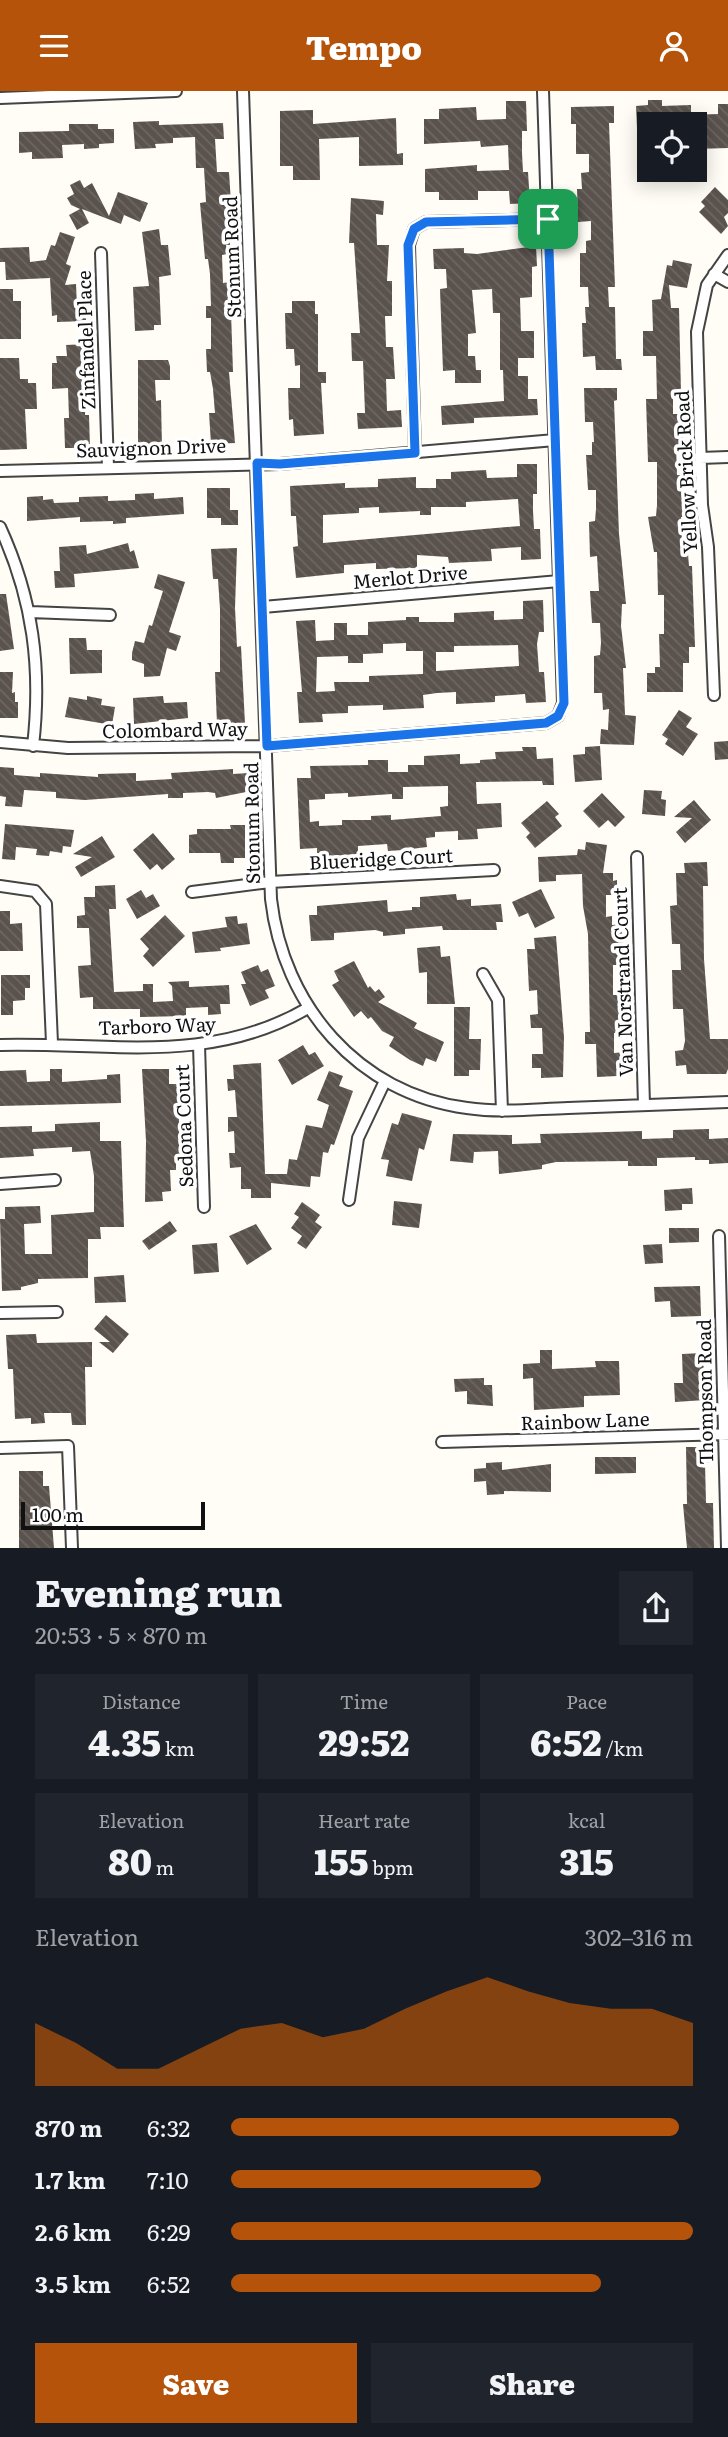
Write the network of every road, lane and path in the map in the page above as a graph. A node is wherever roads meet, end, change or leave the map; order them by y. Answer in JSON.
{"nodes":[{"id":1,"x":176,"y":91,"type":"edge"},
{"id":2,"x":243,"y":91,"type":"edge"},
{"id":3,"x":543,"y":91,"type":"edge"},
{"id":4,"x":0,"y":98,"type":"edge"},
{"id":5,"x":548,"y":219,"type":"junction"},
{"id":6,"x":101,"y":253,"type":"dead end"},
{"id":7,"x":728,"y":255,"type":"edge"},
{"id":8,"x":714,"y":274,"type":"junction"},
{"id":9,"x":728,"y":282,"type":"edge"},
{"id":10,"x":555,"y":440,"type":"junction"},
{"id":11,"x":415,"y":453,"type":"junction"},
{"id":12,"x":728,"y":457,"type":"edge"},
{"id":13,"x":700,"y":458,"type":"junction"},
{"id":14,"x":257,"y":463,"type":"junction"},
{"id":15,"x":108,"y":467,"type":"junction"},
{"id":16,"x":0,"y":471,"type":"edge"},
{"id":17,"x":0,"y":527,"type":"edge"},
{"id":18,"x":559,"y":581,"type":"junction"},
{"id":19,"x":263,"y":607,"type":"junction"},
{"id":20,"x":30,"y":612,"type":"junction"},
{"id":21,"x":110,"y":615,"type":"dead end"},
{"id":22,"x":714,"y":695,"type":"dead end"},
{"id":23,"x":0,"y":742,"type":"edge"},
{"id":24,"x":33,"y":746,"type":"junction"},
{"id":25,"x":267,"y":746,"type":"junction"},
{"id":26,"x":637,"y":857,"type":"dead end"},
{"id":27,"x":494,"y":870,"type":"dead end"},
{"id":28,"x":270,"y":882,"type":"junction"},
{"id":29,"x":0,"y":886,"type":"edge"},
{"id":30,"x":192,"y":892,"type":"dead end"},
{"id":31,"x":483,"y":974,"type":"dead end"},
{"id":32,"x":308,"y":1008,"type":"junction"},
{"id":33,"x":52,"y":1043,"type":"junction"},
{"id":34,"x":0,"y":1045,"type":"edge"},
{"id":35,"x":198,"y":1045,"type":"junction"},
{"id":36,"x":384,"y":1081,"type":"junction"},
{"id":37,"x":728,"y":1102,"type":"edge"},
{"id":38,"x":644,"y":1105,"type":"junction"},
{"id":39,"x":502,"y":1111,"type":"junction"},
{"id":40,"x":55,"y":1180,"type":"dead end"},
{"id":41,"x":0,"y":1184,"type":"edge"},
{"id":42,"x":349,"y":1200,"type":"dead end"},
{"id":43,"x":204,"y":1207,"type":"dead end"},
{"id":44,"x":719,"y":1236,"type":"dead end"},
{"id":45,"x":58,"y":1312,"type":"dead end"},
{"id":46,"x":0,"y":1313,"type":"edge"},
{"id":47,"x":725,"y":1434,"type":"edge"},
{"id":48,"x":442,"y":1442,"type":"dead end"},
{"id":49,"x":0,"y":1448,"type":"edge"},
{"id":50,"x":72,"y":1548,"type":"edge"},
{"id":51,"x":727,"y":1548,"type":"edge"}],
"edges":[{"from":1,"to":4,"type":"street"},
{"from":2,"to":14,"type":"street","name":"Stonum Road"},
{"from":3,"to":5,"type":"street"},
{"from":5,"to":10,"type":"street"},
{"from":5,"to":11,"type":"street"},
{"from":6,"to":15,"type":"street","name":"Zinfandel Place"},
{"from":7,"to":8,"type":"street","name":"Yellow Brick Road"},
{"from":8,"to":9,"type":"street"},
{"from":8,"to":13,"type":"street","name":"Yellow Brick Road"},
{"from":10,"to":11,"type":"street","name":"Sauvignon Drive"},
{"from":10,"to":18,"type":"street"},
{"from":11,"to":14,"type":"street","name":"Sauvignon Drive"},
{"from":12,"to":13,"type":"street"},
{"from":13,"to":22,"type":"street","name":"Yellow Brick Road"},
{"from":14,"to":15,"type":"street","name":"Sauvignon Drive"},
{"from":14,"to":19,"type":"street","name":"Stonum Road"},
{"from":15,"to":16,"type":"street","name":"Sauvignon Drive"},
{"from":17,"to":20,"type":"street"},
{"from":18,"to":19,"type":"street","name":"Merlot Drive"},
{"from":18,"to":25,"type":"street","name":"Colombard Way"},
{"from":19,"to":25,"type":"street","name":"Stonum Road"},
{"from":20,"to":21,"type":"street"},
{"from":20,"to":24,"type":"street"},
{"from":23,"to":24,"type":"street","name":"Colombard Way"},
{"from":24,"to":25,"type":"street","name":"Colombard Way"},
{"from":25,"to":28,"type":"street","name":"Stonum Road"},
{"from":26,"to":38,"type":"street","name":"Van Norstrand Court"},
{"from":27,"to":28,"type":"street","name":"Blueridge Court"},
{"from":28,"to":30,"type":"street","name":"Blueridge Court"},
{"from":28,"to":32,"type":"street","name":"Stonum Road"},
{"from":29,"to":33,"type":"street"},
{"from":31,"to":39,"type":"street"},
{"from":32,"to":35,"type":"street","name":"Tarboro Way"},
{"from":32,"to":36,"type":"street","name":"Stonum Road"},
{"from":33,"to":34,"type":"street","name":"Tarboro Way"},
{"from":33,"to":35,"type":"street","name":"Tarboro Way"},
{"from":35,"to":43,"type":"street","name":"Sedona Court"},
{"from":36,"to":39,"type":"street","name":"Stonum Road"},
{"from":36,"to":42,"type":"street"},
{"from":37,"to":38,"type":"street","name":"Stonum Road"},
{"from":38,"to":39,"type":"street","name":"Stonum Road"},
{"from":40,"to":41,"type":"street"},
{"from":44,"to":47,"type":"street","name":"Thompson Road"},
{"from":45,"to":46,"type":"street"},
{"from":47,"to":48,"type":"street","name":"Rainbow Lane"},
{"from":47,"to":51,"type":"street","name":"Thompson Road"},
{"from":49,"to":50,"type":"street"}]}
